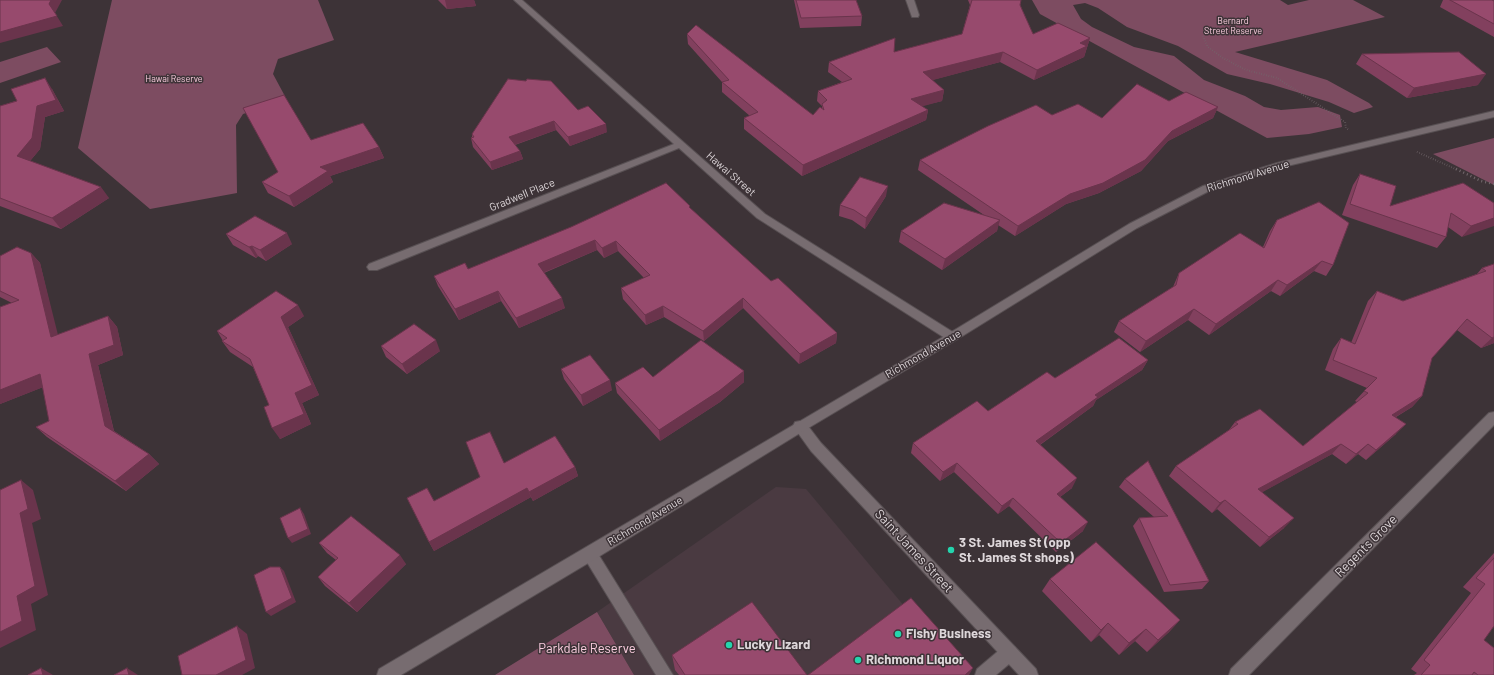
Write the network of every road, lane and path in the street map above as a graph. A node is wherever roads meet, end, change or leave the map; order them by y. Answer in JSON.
{"nodes":[{"id":1,"x":518,"y":0,"type":"edge"},
{"id":2,"x":910,"y":0,"type":"edge"},
{"id":3,"x":915,"y":15,"type":"dead end"},
{"id":4,"x":1203,"y":36,"type":"dead end"},
{"id":5,"x":1494,"y":114,"type":"edge"},
{"id":6,"x":1351,"y":131,"type":"dead end"},
{"id":7,"x":679,"y":145,"type":"junction"},
{"id":8,"x":1411,"y":149,"type":"dead end"},
{"id":9,"x":1494,"y":184,"type":"edge"},
{"id":10,"x":372,"y":267,"type":"dead end"},
{"id":11,"x":952,"y":337,"type":"junction"},
{"id":12,"x":1494,"y":417,"type":"edge"},
{"id":13,"x":800,"y":426,"type":"junction"},
{"id":14,"x":590,"y":554,"type":"junction"},
{"id":15,"x":1009,"y":653,"type":"junction"},
{"id":16,"x":385,"y":675,"type":"edge"},
{"id":17,"x":665,"y":675,"type":"edge"},
{"id":18,"x":983,"y":675,"type":"edge"},
{"id":19,"x":1030,"y":675,"type":"edge"},
{"id":20,"x":1237,"y":675,"type":"edge"}],
"edges":[{"from":1,"to":7,"type":"street","name":"Hawai Street"},
{"from":2,"to":3,"type":"street"},
{"from":4,"to":6,"type":"path"},
{"from":5,"to":11,"type":"street","name":"Richmond Avenue"},
{"from":7,"to":10,"type":"street","name":"Gradwell Place"},
{"from":7,"to":11,"type":"street","name":"Hawai Street"},
{"from":8,"to":9,"type":"path"},
{"from":11,"to":13,"type":"street","name":"Richmond Avenue"},
{"from":12,"to":20,"type":"street","name":"Regents Grove"},
{"from":13,"to":14,"type":"street","name":"Richmond Avenue"},
{"from":13,"to":15,"type":"street","name":"Saint James Street"},
{"from":14,"to":16,"type":"street","name":"Richmond Avenue"},
{"from":14,"to":17,"type":"street"},
{"from":15,"to":18,"type":"street"},
{"from":15,"to":19,"type":"street","name":"Saint James Street"}]}
